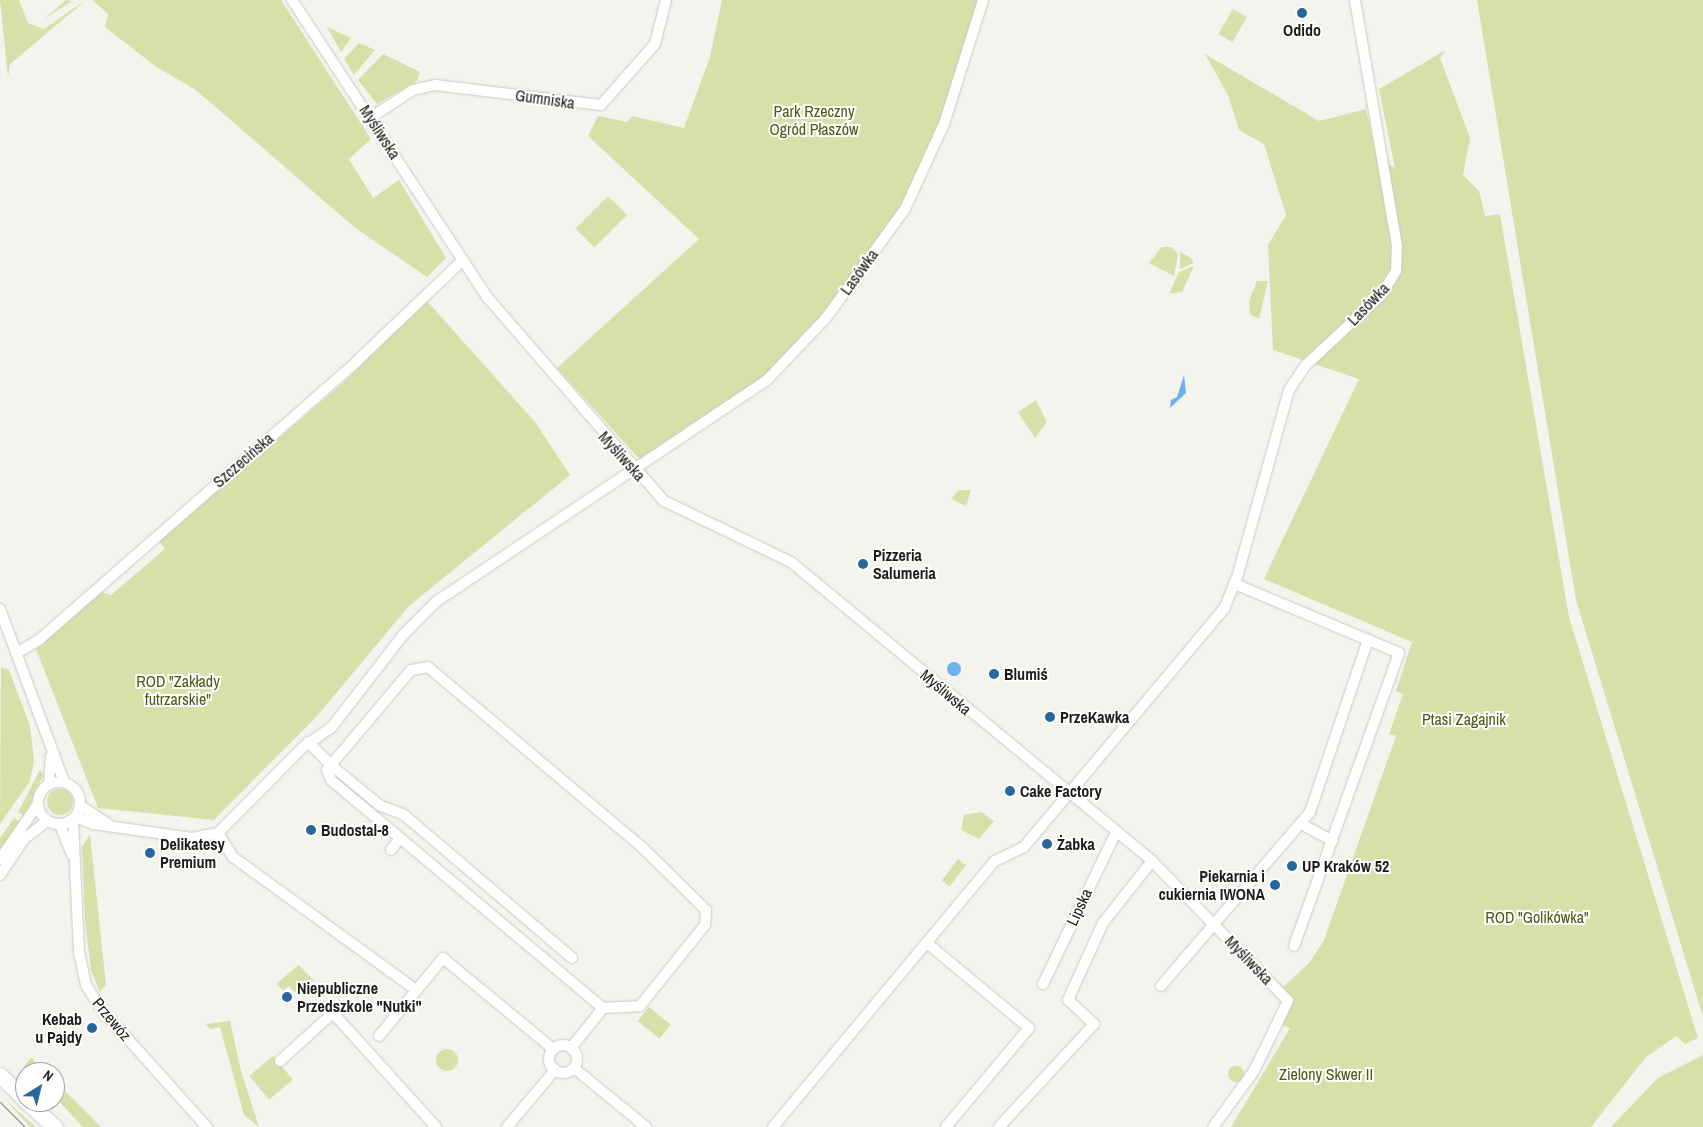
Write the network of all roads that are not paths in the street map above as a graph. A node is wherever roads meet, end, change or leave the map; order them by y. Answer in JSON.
{"nodes":[{"id":1,"x":292,"y":0,"type":"edge"},
{"id":2,"x":666,"y":0,"type":"edge"},
{"id":3,"x":983,"y":0,"type":"edge"},
{"id":4,"x":1354,"y":0,"type":"edge"},
{"id":5,"x":370,"y":118,"type":"junction"},
{"id":6,"x":463,"y":260,"type":"junction"},
{"id":7,"x":634,"y":468,"type":"junction"},
{"id":8,"x":1235,"y":584,"type":"junction"},
{"id":9,"x":0,"y":609,"type":"edge"},
{"id":10,"x":1368,"y":640,"type":"junction"},
{"id":11,"x":17,"y":653,"type":"junction"},
{"id":12,"x":308,"y":742,"type":"junction"},
{"id":13,"x":51,"y":750,"type":"junction"},
{"id":14,"x":331,"y":765,"type":"junction"},
{"id":15,"x":64,"y":782,"type":"junction"},
{"id":16,"x":49,"y":784,"type":"junction"},
{"id":17,"x":1068,"y":794,"type":"junction"},
{"id":18,"x":38,"y":804,"type":"junction"},
{"id":19,"x":81,"y":806,"type":"junction"},
{"id":20,"x":74,"y":818,"type":"junction"},
{"id":21,"x":47,"y":821,"type":"junction"},
{"id":22,"x":60,"y":824,"type":"junction"},
{"id":23,"x":1301,"y":824,"type":"junction"},
{"id":24,"x":112,"y":827,"type":"junction"},
{"id":25,"x":1116,"y":832,"type":"junction"},
{"id":26,"x":218,"y":833,"type":"junction"},
{"id":27,"x":400,"y":838,"type":"junction"},
{"id":28,"x":1333,"y":841,"type":"junction"},
{"id":29,"x":391,"y":850,"type":"dead end"},
{"id":30,"x":72,"y":856,"type":"junction"},
{"id":31,"x":0,"y":859,"type":"edge"},
{"id":32,"x":1152,"y":860,"type":"junction"},
{"id":33,"x":0,"y":875,"type":"edge"},
{"id":34,"x":274,"y":878,"type":"dead end"},
{"id":35,"x":262,"y":879,"type":"junction"},
{"id":36,"x":524,"y":918,"type":"junction"},
{"id":37,"x":1216,"y":926,"type":"junction"},
{"id":38,"x":512,"y":932,"type":"junction"},
{"id":39,"x":927,"y":943,"type":"junction"},
{"id":40,"x":1294,"y":946,"type":"dead end"},
{"id":41,"x":572,"y":958,"type":"dead end"},
{"id":42,"x":1043,"y":984,"type":"dead end"},
{"id":43,"x":1161,"y":986,"type":"dead end"},
{"id":44,"x":416,"y":990,"type":"junction"},
{"id":45,"x":603,"y":1008,"type":"junction"},
{"id":46,"x":379,"y":1036,"type":"dead end"},
{"id":47,"x":571,"y":1048,"type":"junction"},
{"id":48,"x":553,"y":1049,"type":"junction"},
{"id":49,"x":280,"y":1061,"type":"dead end"},
{"id":50,"x":574,"y":1068,"type":"junction"},
{"id":51,"x":554,"y":1070,"type":"junction"},
{"id":52,"x":0,"y":1076,"type":"edge"},
{"id":53,"x":15,"y":1090,"type":"edge"},
{"id":54,"x":38,"y":1112,"type":"edge"},
{"id":55,"x":55,"y":1127,"type":"edge"},
{"id":56,"x":207,"y":1127,"type":"edge"},
{"id":57,"x":436,"y":1127,"type":"edge"},
{"id":58,"x":506,"y":1127,"type":"edge"},
{"id":59,"x":646,"y":1127,"type":"edge"},
{"id":60,"x":773,"y":1127,"type":"edge"},
{"id":61,"x":946,"y":1127,"type":"edge"},
{"id":62,"x":999,"y":1127,"type":"edge"},
{"id":63,"x":1213,"y":1127,"type":"edge"}],
"edges":[{"from":1,"to":5,"type":"street","name":"Myśliwska"},
{"from":2,"to":5,"type":"street","name":"Gumniska"},
{"from":3,"to":7,"type":"street","name":"Lasówka"},
{"from":4,"to":8,"type":"street","name":"Lasówka"},
{"from":5,"to":6,"type":"street","name":"Myśliwska"},
{"from":6,"to":7,"type":"street","name":"Myśliwska"},
{"from":6,"to":11,"type":"street","name":"Szczecińska"},
{"from":7,"to":12,"type":"street","name":"Lasówka"},
{"from":7,"to":17,"type":"street","name":"Myśliwska"},
{"from":8,"to":10,"type":"street"},
{"from":8,"to":17,"type":"street"},
{"from":9,"to":11,"type":"street"},
{"from":10,"to":23,"type":"street"},
{"from":10,"to":28,"type":"street"},
{"from":11,"to":13,"type":"street"},
{"from":12,"to":14,"type":"street"},
{"from":12,"to":26,"type":"street","name":"Lasówka"},
{"from":13,"to":15,"type":"street"},
{"from":13,"to":16,"type":"street"},
{"from":14,"to":27,"type":"street"},
{"from":14,"to":36,"type":"street"},
{"from":14,"to":45,"type":"street"},
{"from":15,"to":16,"type":"street"},
{"from":15,"to":19,"type":"street"},
{"from":16,"to":18,"type":"street"},
{"from":17,"to":25,"type":"street","name":"Myśliwska"},
{"from":17,"to":39,"type":"street"},
{"from":18,"to":21,"type":"street"},
{"from":18,"to":31,"type":"street"},
{"from":19,"to":20,"type":"street"},
{"from":19,"to":24,"type":"street"},
{"from":20,"to":22,"type":"street"},
{"from":20,"to":24,"type":"street"},
{"from":20,"to":30,"type":"street","name":"Przewóz"},
{"from":21,"to":22,"type":"street"},
{"from":21,"to":33,"type":"street"},
{"from":22,"to":30,"type":"street","name":"Przewóz"},
{"from":23,"to":28,"type":"street"},
{"from":23,"to":37,"type":"street"},
{"from":24,"to":26,"type":"street"},
{"from":25,"to":32,"type":"street","name":"Myśliwska"},
{"from":25,"to":42,"type":"street","name":"Lipska"},
{"from":26,"to":35,"type":"street"},
{"from":27,"to":29,"type":"street"},
{"from":27,"to":38,"type":"street"},
{"from":28,"to":40,"type":"street"},
{"from":30,"to":56,"type":"street","name":"Przewóz"},
{"from":32,"to":37,"type":"street","name":"Myśliwska"},
{"from":32,"to":62,"type":"street"},
{"from":34,"to":35,"type":"street"},
{"from":35,"to":44,"type":"street"},
{"from":36,"to":38,"type":"street"},
{"from":36,"to":41,"type":"street"},
{"from":37,"to":43,"type":"street"},
{"from":37,"to":63,"type":"street","name":"Myśliwska"},
{"from":38,"to":45,"type":"street"},
{"from":39,"to":60,"type":"street"},
{"from":39,"to":61,"type":"street"},
{"from":44,"to":46,"type":"street"},
{"from":44,"to":48,"type":"street"},
{"from":45,"to":47,"type":"street"},
{"from":47,"to":48,"type":"street"},
{"from":47,"to":50,"type":"street"},
{"from":48,"to":51,"type":"street"},
{"from":49,"to":57,"type":"street"},
{"from":50,"to":51,"type":"street"},
{"from":50,"to":59,"type":"street"},
{"from":51,"to":58,"type":"street"},
{"from":52,"to":53,"type":"main road"},
{"from":54,"to":55,"type":"main road"}]}
